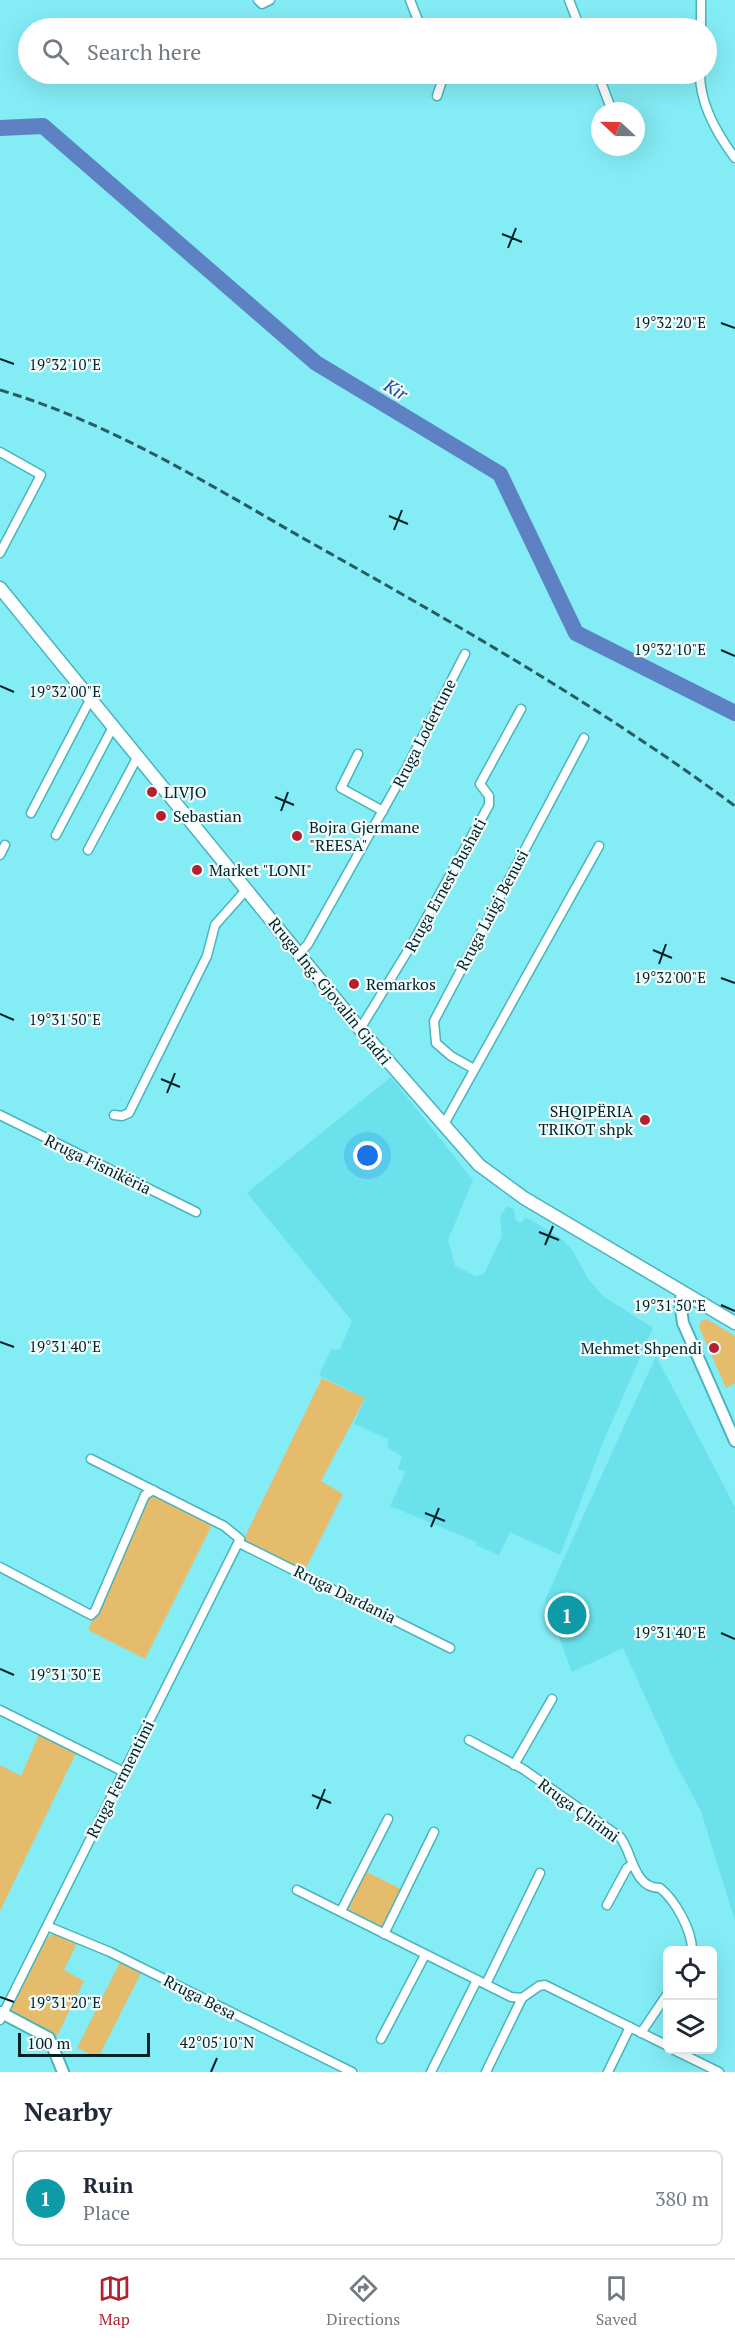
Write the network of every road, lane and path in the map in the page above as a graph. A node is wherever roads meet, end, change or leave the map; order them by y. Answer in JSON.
{"nodes":[{"id":1,"x":258,"y":0,"type":"edge"},
{"id":2,"x":270,"y":0,"type":"edge"},
{"id":3,"x":410,"y":0,"type":"edge"},
{"id":4,"x":569,"y":0,"type":"edge"},
{"id":5,"x":701,"y":0,"type":"edge"},
{"id":6,"x":417,"y":18,"type":"edge"},
{"id":7,"x":576,"y":18,"type":"edge"},
{"id":8,"x":701,"y":18,"type":"edge"},
{"id":9,"x":441,"y":84,"type":"edge"},
{"id":10,"x":602,"y":84,"type":"edge"},
{"id":11,"x":702,"y":84,"type":"edge"},
{"id":12,"x":437,"y":96,"type":"dead end"},
{"id":13,"x":609,"y":102,"type":"edge"},
{"id":14,"x":735,"y":158,"type":"edge"},
{"id":15,"x":0,"y":452,"type":"edge"},
{"id":16,"x":0,"y":553,"type":"edge"},
{"id":17,"x":0,"y":588,"type":"edge"},
{"id":18,"x":465,"y":654,"type":"dead end"},
{"id":19,"x":91,"y":698,"type":"junction"},
{"id":20,"x":521,"y":709,"type":"dead end"},
{"id":21,"x":114,"y":725,"type":"junction"},
{"id":22,"x":584,"y":738,"type":"dead end"},
{"id":23,"x":358,"y":754,"type":"dead end"},
{"id":24,"x":138,"y":756,"type":"junction"},
{"id":25,"x":383,"y":811,"type":"junction"},
{"id":26,"x":31,"y":813,"type":"dead end"},
{"id":27,"x":56,"y":835,"type":"dead end"},
{"id":28,"x":5,"y":845,"type":"dead end"},
{"id":29,"x":599,"y":846,"type":"dead end"},
{"id":30,"x":88,"y":850,"type":"dead end"},
{"id":31,"x":0,"y":855,"type":"edge"},
{"id":32,"x":247,"y":889,"type":"junction"},
{"id":33,"x":299,"y":954,"type":"junction"},
{"id":34,"x":360,"y":1029,"type":"junction"},
{"id":35,"x":474,"y":1069,"type":"junction"},
{"id":36,"x":0,"y":1115,"type":"edge"},
{"id":37,"x":114,"y":1115,"type":"dead end"},
{"id":38,"x":443,"y":1126,"type":"junction"},
{"id":39,"x":196,"y":1212,"type":"dead end"},
{"id":40,"x":683,"y":1292,"type":"junction"},
{"id":41,"x":732,"y":1318,"type":"edge"},
{"id":42,"x":735,"y":1441,"type":"edge"},
{"id":43,"x":91,"y":1459,"type":"dead end"},
{"id":44,"x":153,"y":1490,"type":"junction"},
{"id":45,"x":239,"y":1541,"type":"junction"},
{"id":46,"x":0,"y":1567,"type":"edge"},
{"id":47,"x":450,"y":1648,"type":"dead end"},
{"id":48,"x":552,"y":1699,"type":"dead end"},
{"id":49,"x":0,"y":1710,"type":"edge"},
{"id":50,"x":470,"y":1740,"type":"dead end"},
{"id":51,"x":514,"y":1765,"type":"junction"},
{"id":52,"x":124,"y":1772,"type":"junction"},
{"id":53,"x":388,"y":1820,"type":"dead end"},
{"id":54,"x":434,"y":1832,"type":"dead end"},
{"id":55,"x":632,"y":1865,"type":"junction"},
{"id":56,"x":540,"y":1873,"type":"dead end"},
{"id":57,"x":297,"y":1890,"type":"dead end"},
{"id":58,"x":607,"y":1905,"type":"dead end"},
{"id":59,"x":341,"y":1911,"type":"junction"},
{"id":60,"x":47,"y":1926,"type":"junction"},
{"id":61,"x":384,"y":1934,"type":"junction"},
{"id":62,"x":692,"y":1946,"type":"edge"},
{"id":63,"x":425,"y":1955,"type":"junction"},
{"id":64,"x":481,"y":1982,"type":"junction"},
{"id":65,"x":522,"y":1998,"type":"junction"},
{"id":66,"x":664,"y":2000,"type":"edge"},
{"id":67,"x":1,"y":2015,"type":"edge"},
{"id":68,"x":630,"y":2027,"type":"junction"},
{"id":69,"x":641,"y":2033,"type":"junction"},
{"id":70,"x":381,"y":2038,"type":"dead end"},
{"id":71,"x":663,"y":2044,"type":"edge"},
{"id":72,"x":683,"y":2054,"type":"edge"},
{"id":73,"x":63,"y":2072,"type":"edge"},
{"id":74,"x":352,"y":2072,"type":"edge"},
{"id":75,"x":431,"y":2072,"type":"edge"},
{"id":76,"x":486,"y":2072,"type":"edge"},
{"id":77,"x":608,"y":2072,"type":"edge"},
{"id":78,"x":717,"y":2072,"type":"edge"}],
"edges":[{"from":1,"to":2,"type":"street"},
{"from":3,"to":6,"type":"street"},
{"from":4,"to":7,"type":"street"},
{"from":5,"to":8,"type":"street"},
{"from":9,"to":12,"type":"street"},
{"from":10,"to":13,"type":"street"},
{"from":11,"to":14,"type":"street"},
{"from":15,"to":16,"type":"street"},
{"from":17,"to":19,"type":"main road","name":"Rruga Ing. Gjovalin Gjadri"},
{"from":18,"to":25,"type":"street","name":"Rruga Lodertune"},
{"from":19,"to":21,"type":"main road","name":"Rruga Ing. Gjovalin Gjadri"},
{"from":19,"to":26,"type":"street"},
{"from":20,"to":34,"type":"street","name":"Rruga Ernest Bushati"},
{"from":21,"to":24,"type":"main road","name":"Rruga Ing. Gjovalin Gjadri"},
{"from":21,"to":27,"type":"street"},
{"from":22,"to":35,"type":"street","name":"Rruga Luigj Benusi"},
{"from":23,"to":25,"type":"street"},
{"from":24,"to":30,"type":"street"},
{"from":24,"to":32,"type":"main road","name":"Rruga Ing. Gjovalin Gjadri"},
{"from":25,"to":33,"type":"street","name":"Rruga Lodertune"},
{"from":28,"to":31,"type":"street"},
{"from":29,"to":35,"type":"street"},
{"from":32,"to":33,"type":"main road","name":"Rruga Ing. Gjovalin Gjadri"},
{"from":32,"to":37,"type":"street"},
{"from":33,"to":34,"type":"main road","name":"Rruga Ing. Gjovalin Gjadri"},
{"from":34,"to":38,"type":"main road","name":"Rruga Ing. Gjovalin Gjadri"},
{"from":35,"to":38,"type":"street"},
{"from":36,"to":39,"type":"street","name":"Rruga Fisnikëria"},
{"from":38,"to":40,"type":"main road","name":"Rruga Ing. Gjovalin Gjadri"},
{"from":40,"to":41,"type":"main road","name":"Rruga Ing. Gjovalin Gjadri"},
{"from":40,"to":42,"type":"street"},
{"from":43,"to":44,"type":"street","name":"Rruga Dardania"},
{"from":44,"to":45,"type":"street","name":"Rruga Dardania"},
{"from":44,"to":46,"type":"street"},
{"from":45,"to":47,"type":"street","name":"Rruga Dardania"},
{"from":45,"to":52,"type":"street","name":"Rruga Fermentimi"},
{"from":48,"to":51,"type":"street"},
{"from":49,"to":52,"type":"street"},
{"from":50,"to":51,"type":"street","name":"Rruga Çlirimi"},
{"from":51,"to":55,"type":"street","name":"Rruga Çlirimi"},
{"from":52,"to":60,"type":"street","name":"Rruga Fermentimi"},
{"from":53,"to":59,"type":"street"},
{"from":54,"to":61,"type":"street"},
{"from":55,"to":58,"type":"street"},
{"from":55,"to":62,"type":"street","name":"Rruga Çlirimi"},
{"from":56,"to":64,"type":"street"},
{"from":57,"to":59,"type":"street"},
{"from":59,"to":61,"type":"street"},
{"from":60,"to":67,"type":"street","name":"Rruga Fermentimi"},
{"from":60,"to":74,"type":"street","name":"Rruga Besa"},
{"from":61,"to":63,"type":"street"},
{"from":63,"to":64,"type":"street"},
{"from":63,"to":70,"type":"street"},
{"from":64,"to":65,"type":"street"},
{"from":64,"to":75,"type":"street"},
{"from":65,"to":68,"type":"street"},
{"from":65,"to":76,"type":"street"},
{"from":66,"to":69,"type":"street"},
{"from":67,"to":73,"type":"street"},
{"from":68,"to":69,"type":"street"},
{"from":68,"to":77,"type":"street"},
{"from":69,"to":71,"type":"street"},
{"from":72,"to":78,"type":"street"}]}
